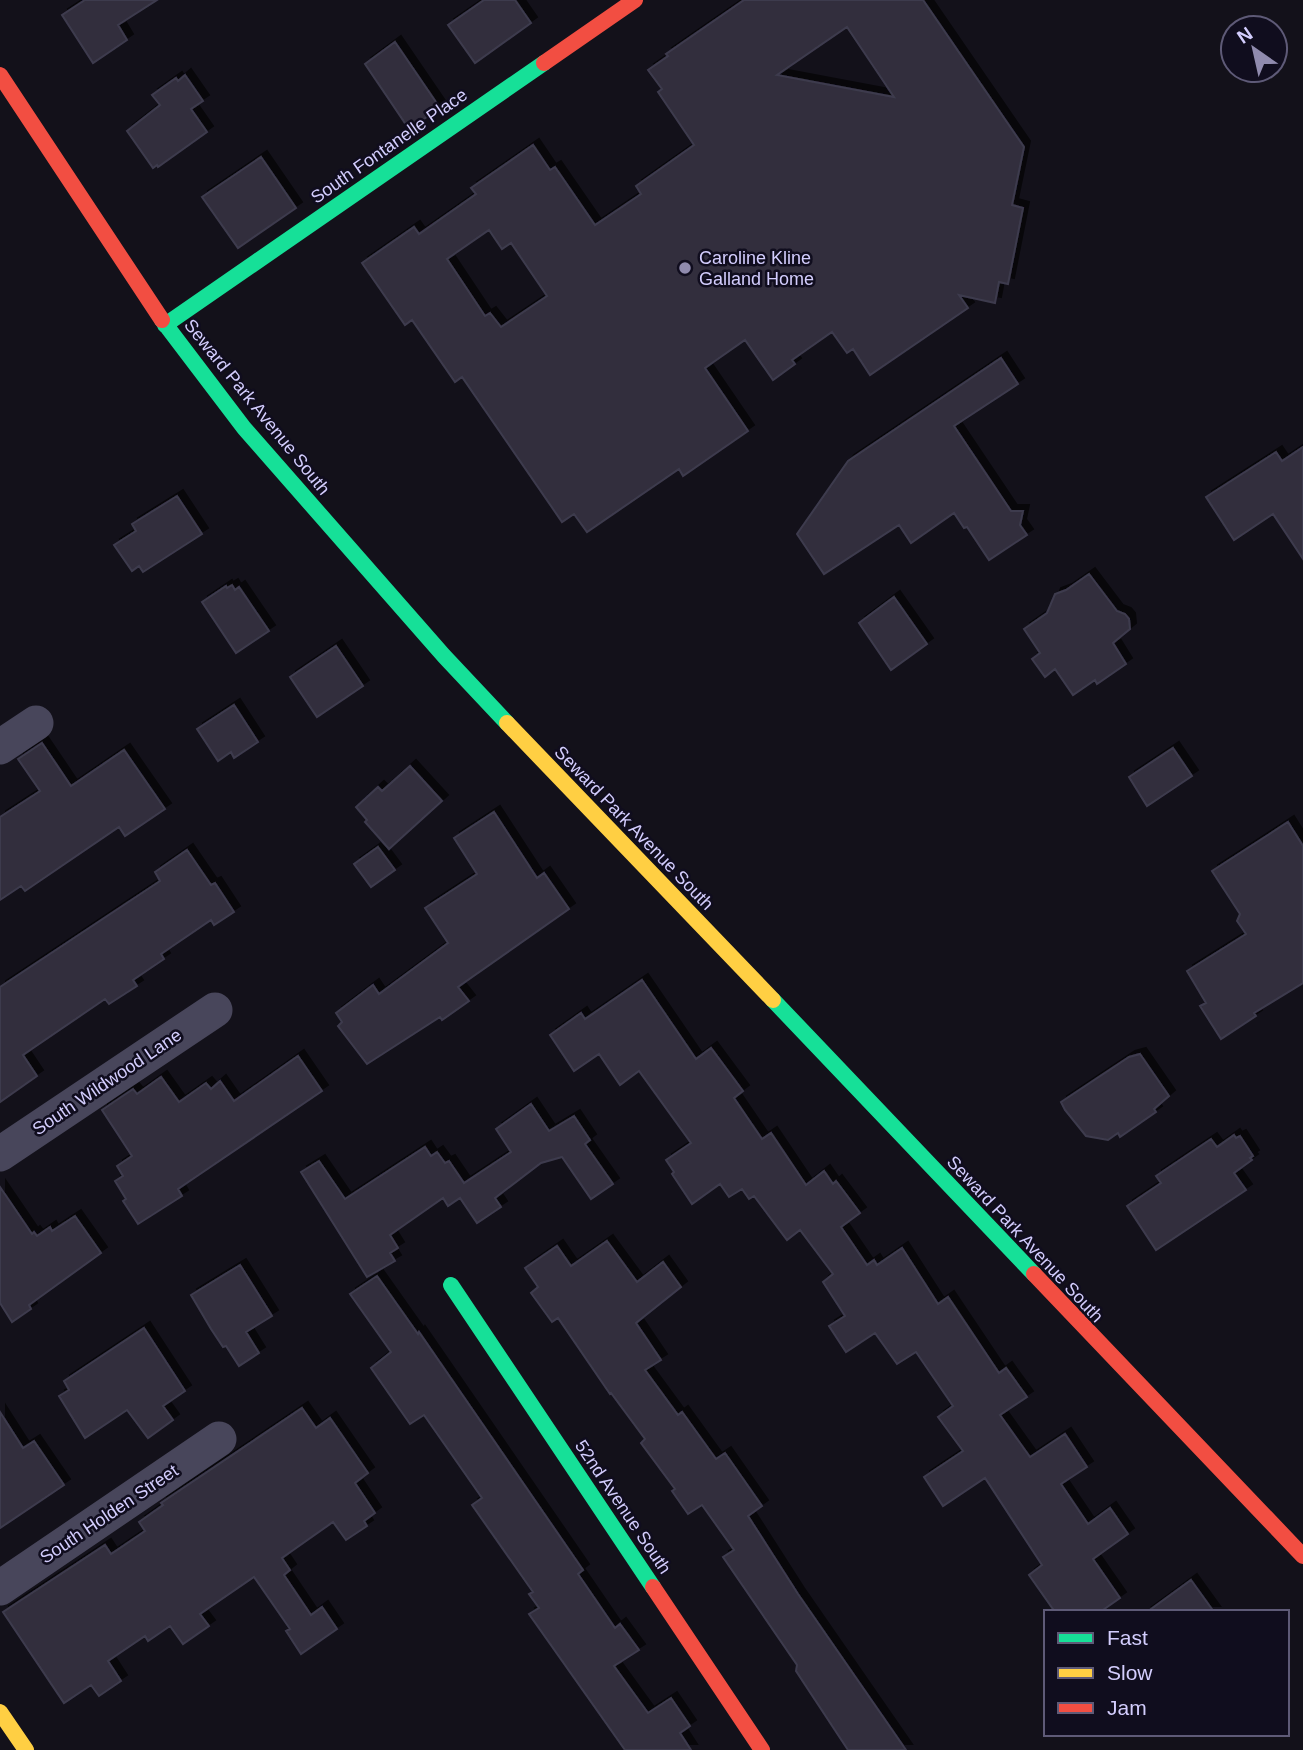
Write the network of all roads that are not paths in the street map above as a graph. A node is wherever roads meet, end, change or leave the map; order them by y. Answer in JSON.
{"nodes":[{"id":1,"x":635,"y":0,"type":"edge"},
{"id":2,"x":0,"y":75,"type":"edge"},
{"id":3,"x":165,"y":325,"type":"junction"},
{"id":4,"x":36,"y":723,"type":"dead end"},
{"id":5,"x":0,"y":747,"type":"edge"},
{"id":6,"x":215,"y":1010,"type":"dead end"},
{"id":7,"x":0,"y":1154,"type":"edge"},
{"id":8,"x":451,"y":1285,"type":"dead end"},
{"id":9,"x":219,"y":1439,"type":"dead end"},
{"id":10,"x":1303,"y":1556,"type":"edge"},
{"id":11,"x":0,"y":1588,"type":"edge"},
{"id":12,"x":0,"y":1712,"type":"edge"},
{"id":13,"x":26,"y":1750,"type":"edge"},
{"id":14,"x":762,"y":1750,"type":"edge"}],
"edges":[{"from":1,"to":3,"type":"main road","name":"South Fontanelle Place"},
{"from":2,"to":3,"type":"main road","name":"Seward Park Avenue South"},
{"from":3,"to":10,"type":"main road","name":"Seward Park Avenue South"},
{"from":4,"to":5,"type":"street"},
{"from":6,"to":7,"type":"street","name":"South Wildwood Lane"},
{"from":8,"to":14,"type":"main road","name":"52nd Avenue South"},
{"from":9,"to":11,"type":"street","name":"South Holden Street"},
{"from":12,"to":13,"type":"main road"}]}
